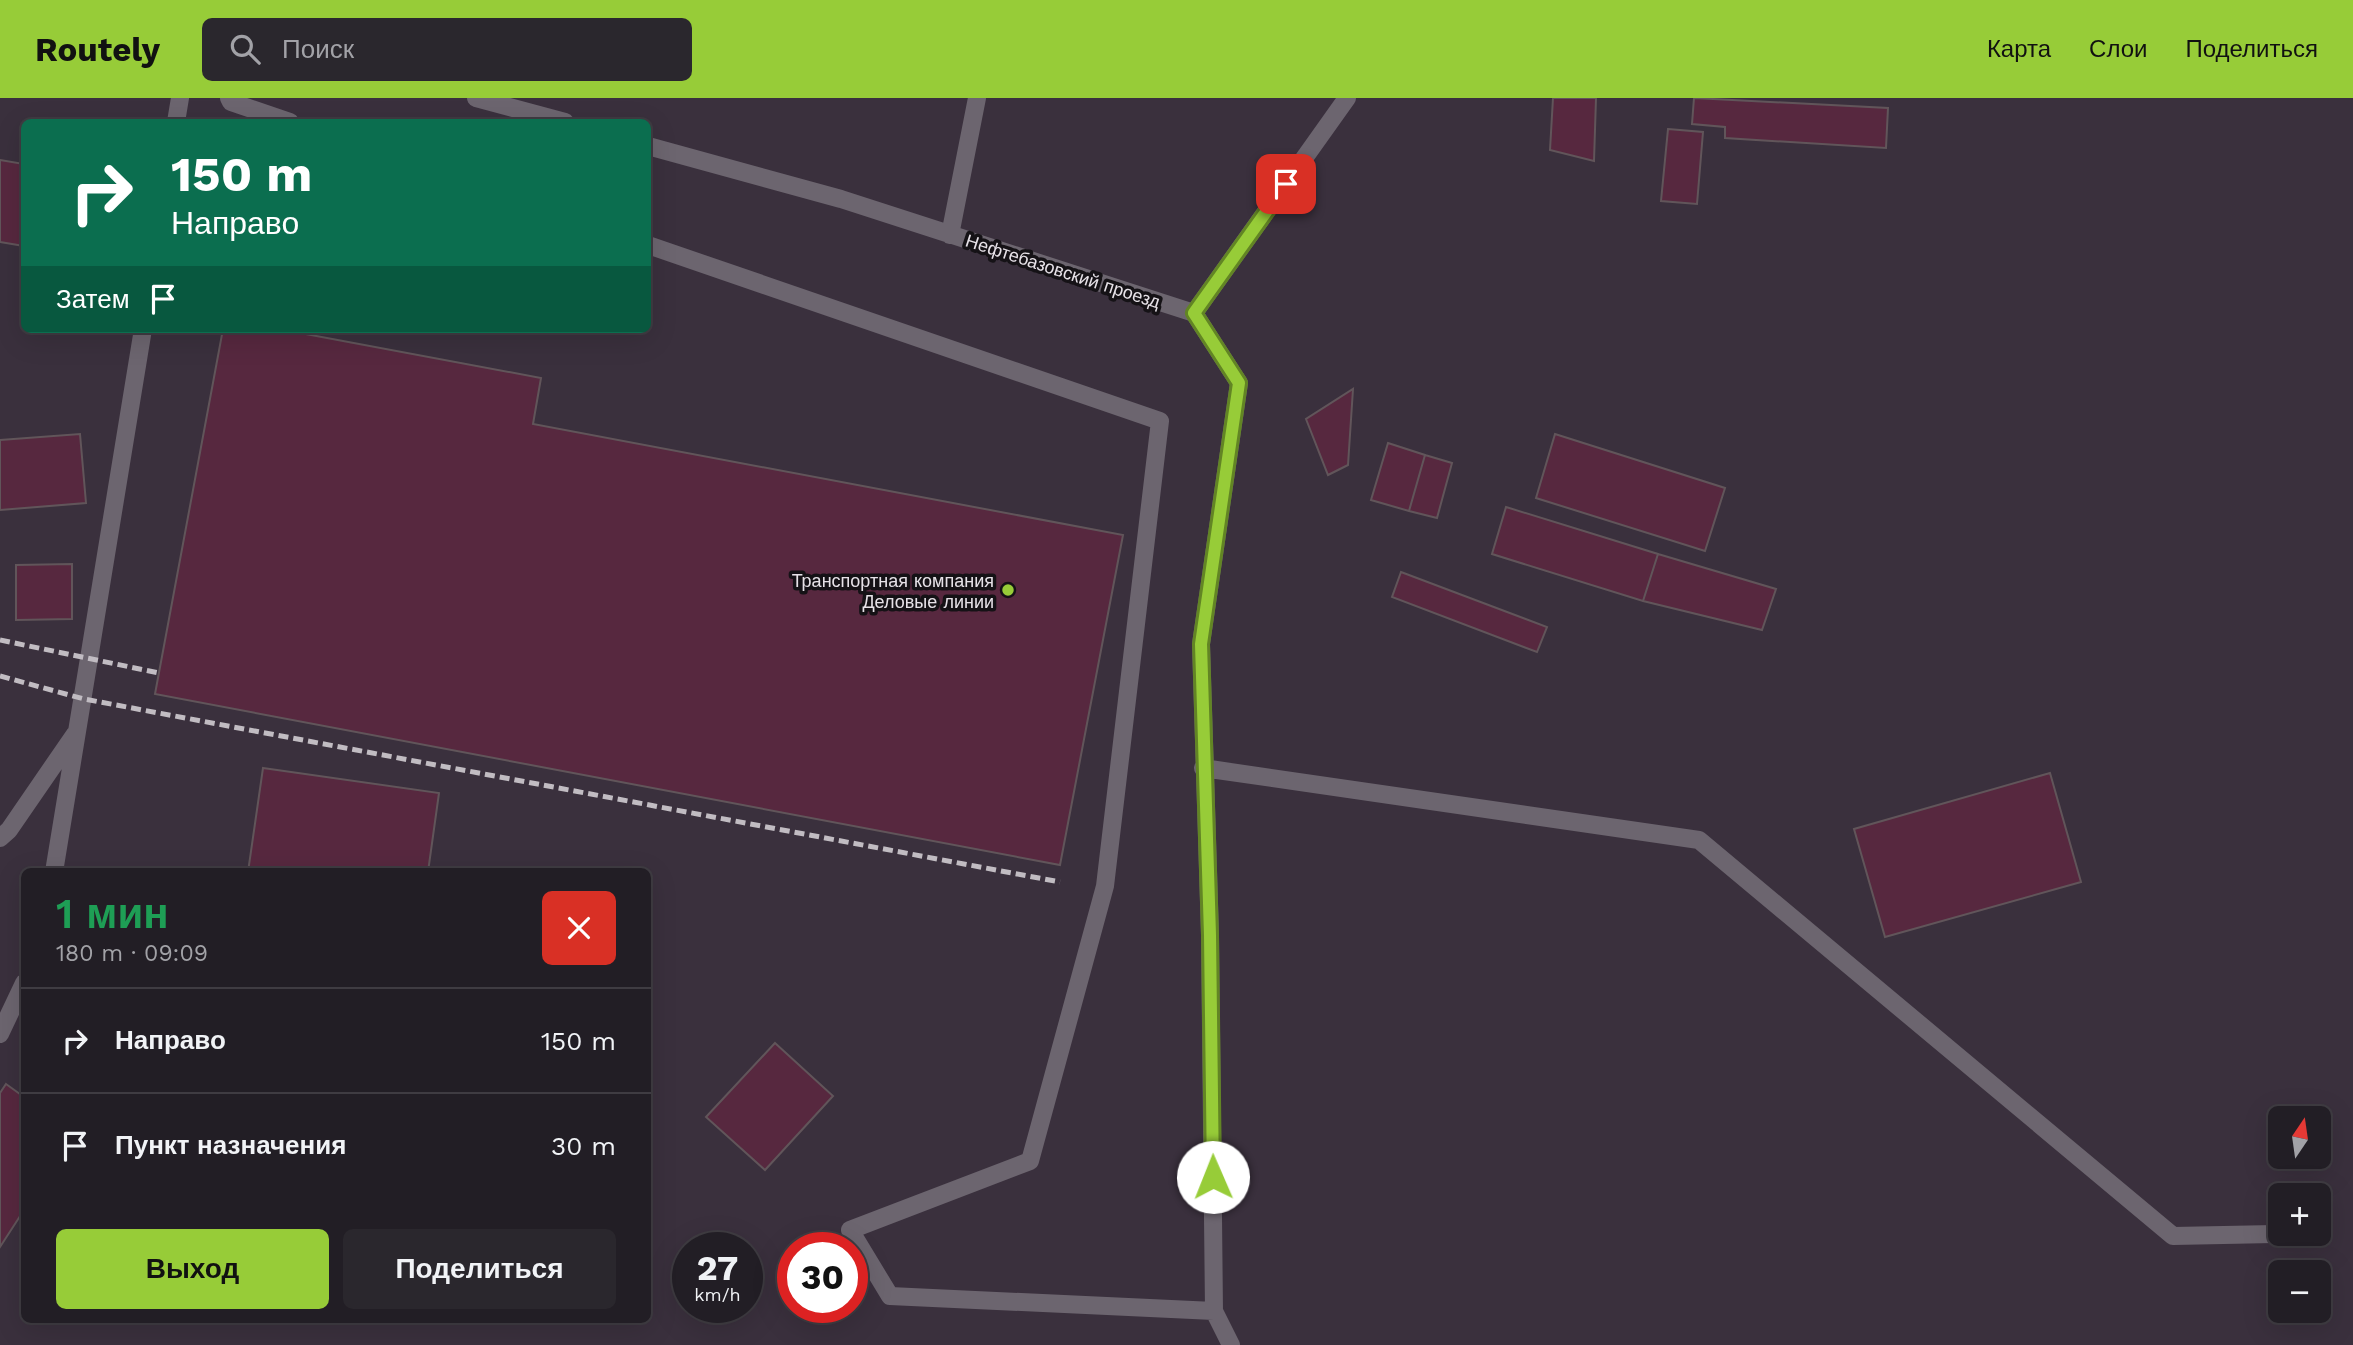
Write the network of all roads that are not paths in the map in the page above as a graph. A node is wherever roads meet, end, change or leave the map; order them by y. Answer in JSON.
{"nodes":[{"id":1,"x":180,"y":98,"type":"edge"},
{"id":2,"x":229,"y":98,"type":"edge"},
{"id":3,"x":476,"y":98,"type":"edge"},
{"id":4,"x":978,"y":98,"type":"edge"},
{"id":5,"x":1347,"y":98,"type":"edge"},
{"id":6,"x":176,"y":119,"type":"edge"},
{"id":7,"x":281,"y":119,"type":"edge"},
{"id":8,"x":554,"y":119,"type":"edge"},
{"id":9,"x":651,"y":147,"type":"edge"},
{"id":10,"x":950,"y":235,"type":"junction"},
{"id":11,"x":651,"y":246,"type":"edge"},
{"id":12,"x":1194,"y":313,"type":"junction"},
{"id":13,"x":142,"y":333,"type":"edge"},
{"id":14,"x":79,"y":728,"type":"junction"},
{"id":15,"x":1203,"y":768,"type":"junction"},
{"id":16,"x":0,"y":838,"type":"edge"},
{"id":17,"x":55,"y":868,"type":"edge"},
{"id":18,"x":21,"y":989,"type":"edge"},
{"id":19,"x":0,"y":1034,"type":"edge"},
{"id":20,"x":2268,"y":1234,"type":"edge"},
{"id":21,"x":1214,"y":1311,"type":"junction"},
{"id":22,"x":1231,"y":1345,"type":"edge"}],
"edges":[{"from":1,"to":6,"type":"street"},
{"from":2,"to":7,"type":"street"},
{"from":3,"to":8,"type":"street"},
{"from":4,"to":10,"type":"street"},
{"from":5,"to":12,"type":"street"},
{"from":9,"to":10,"type":"street","name":"Нефтебазовский проезд"},
{"from":10,"to":12,"type":"street","name":"Нефтебазовский проезд"},
{"from":11,"to":21,"type":"street"},
{"from":12,"to":15,"type":"street"},
{"from":13,"to":14,"type":"street"},
{"from":14,"to":16,"type":"street"},
{"from":14,"to":17,"type":"street"},
{"from":15,"to":20,"type":"street"},
{"from":15,"to":21,"type":"street"},
{"from":18,"to":19,"type":"street"},
{"from":21,"to":22,"type":"street"}]}
